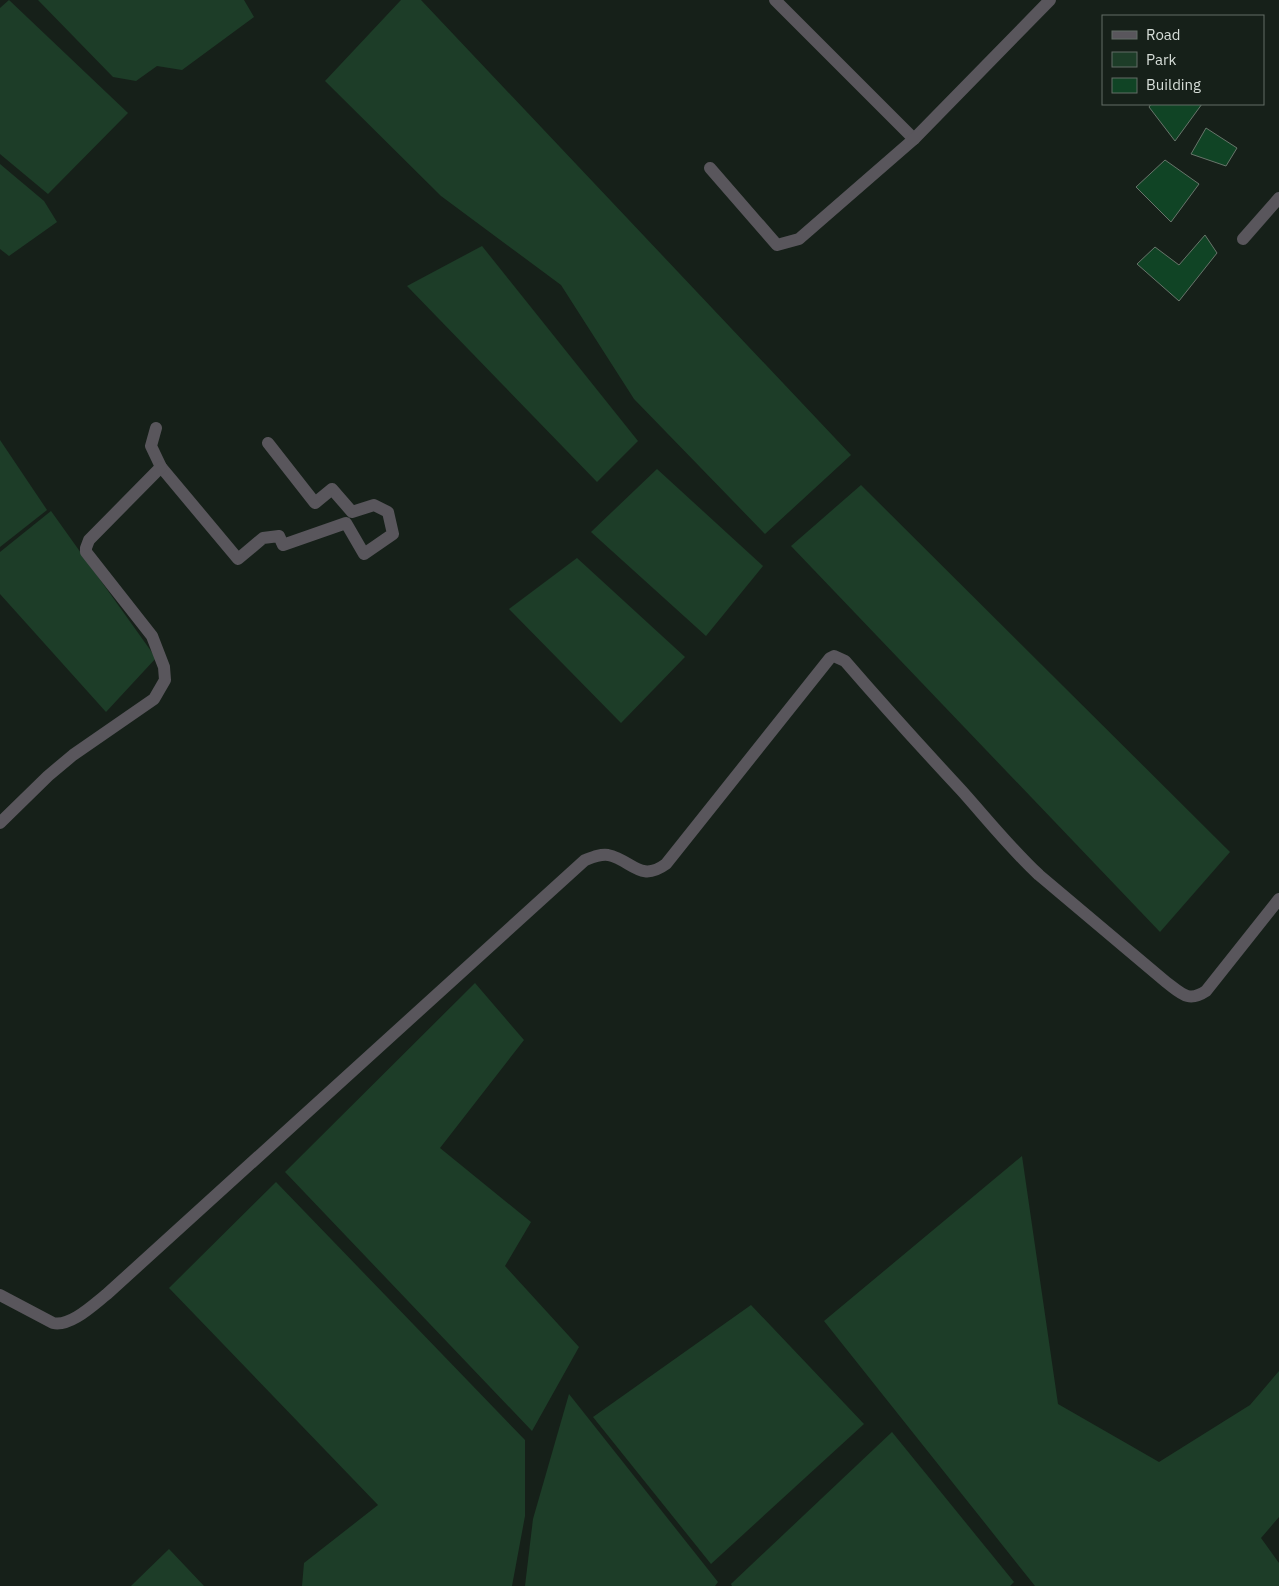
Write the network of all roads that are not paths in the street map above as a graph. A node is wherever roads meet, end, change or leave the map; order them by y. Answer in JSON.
{"nodes":[{"id":1,"x":775,"y":0,"type":"edge"},
{"id":2,"x":1050,"y":0,"type":"edge"},
{"id":3,"x":914,"y":139,"type":"junction"},
{"id":4,"x":710,"y":168,"type":"dead end"},
{"id":5,"x":1279,"y":198,"type":"edge"},
{"id":6,"x":1243,"y":239,"type":"dead end"},
{"id":7,"x":156,"y":428,"type":"dead end"},
{"id":8,"x":268,"y":443,"type":"dead end"},
{"id":9,"x":161,"y":468,"type":"junction"},
{"id":10,"x":0,"y":823,"type":"edge"},
{"id":11,"x":1279,"y":899,"type":"edge"},
{"id":12,"x":0,"y":1295,"type":"edge"}],
"edges":[{"from":1,"to":3,"type":"street"},
{"from":2,"to":3,"type":"street"},
{"from":3,"to":4,"type":"street"},
{"from":5,"to":6,"type":"street"},
{"from":7,"to":9,"type":"street"},
{"from":8,"to":9,"type":"street"},
{"from":9,"to":10,"type":"street"},
{"from":11,"to":12,"type":"street"}]}
